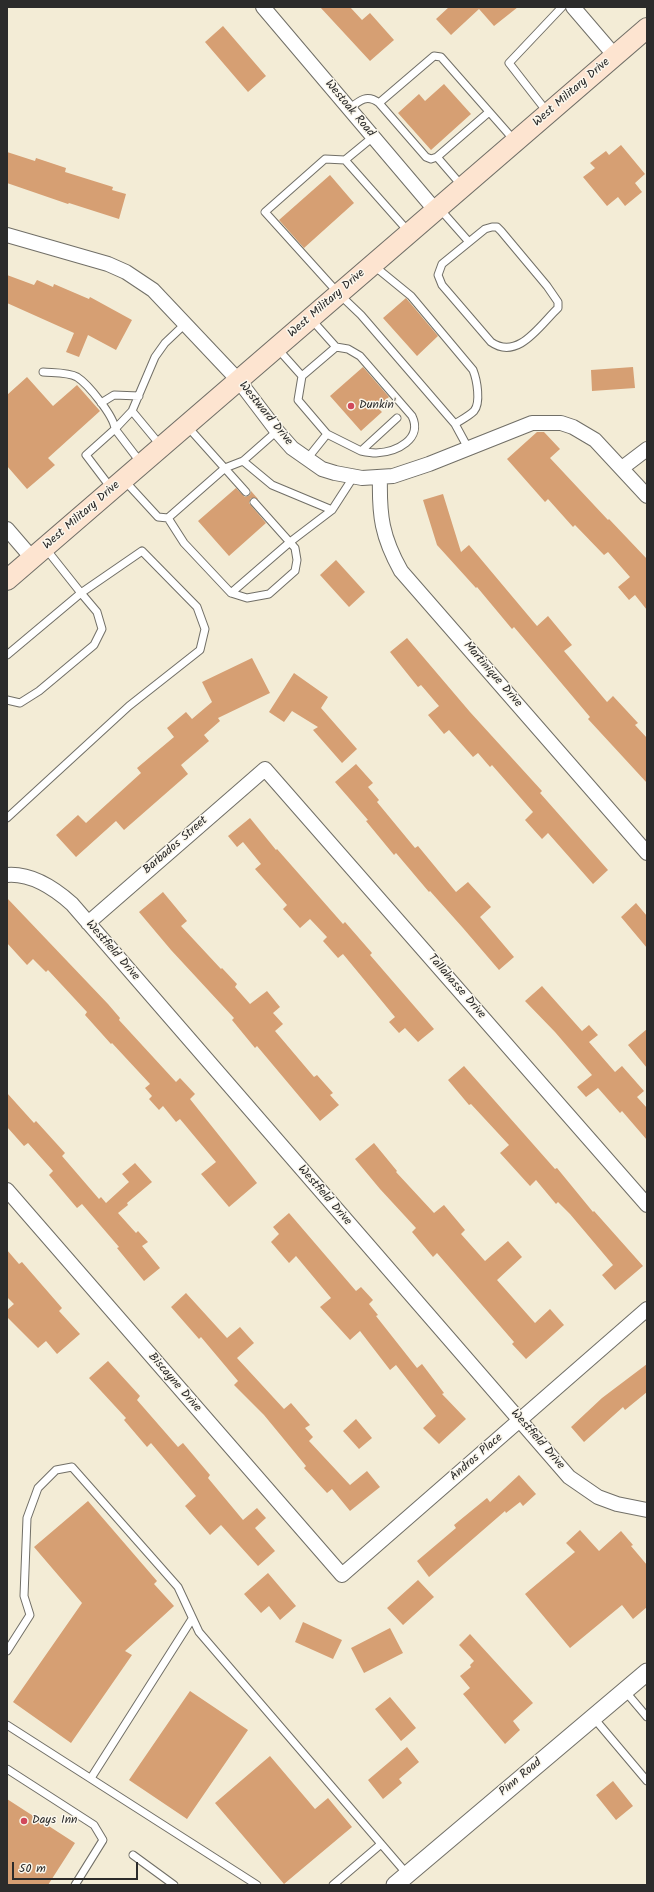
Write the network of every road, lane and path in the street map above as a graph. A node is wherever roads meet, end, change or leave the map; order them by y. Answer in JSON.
{"nodes":[{"id":1,"x":263,"y":7,"type":"edge"},
{"id":2,"x":562,"y":7,"type":"edge"},
{"id":3,"x":573,"y":7,"type":"edge"},
{"id":4,"x":647,"y":28,"type":"edge"},
{"id":5,"x":615,"y":56,"type":"junction"},
{"id":6,"x":379,"y":102,"type":"junction"},
{"id":7,"x":349,"y":109,"type":"junction"},
{"id":8,"x":489,"y":112,"type":"junction"},
{"id":9,"x":549,"y":113,"type":"junction"},
{"id":10,"x":373,"y":137,"type":"junction"},
{"id":11,"x":515,"y":142,"type":"junction"},
{"id":12,"x":437,"y":157,"type":"junction"},
{"id":13,"x":345,"y":160,"type":"junction"},
{"id":14,"x":463,"y":187,"type":"junction"},
{"id":15,"x":437,"y":209,"type":"junction"},
{"id":16,"x":410,"y":233,"type":"junction"},
{"id":17,"x":7,"y":235,"type":"edge"},
{"id":18,"x":469,"y":242,"type":"junction"},
{"id":19,"x":373,"y":265,"type":"junction"},
{"id":20,"x":339,"y":294,"type":"junction"},
{"id":21,"x":311,"y":319,"type":"junction"},
{"id":22,"x":185,"y":324,"type":"junction"},
{"id":23,"x":336,"y":347,"type":"junction"},
{"id":24,"x":277,"y":348,"type":"junction"},
{"id":25,"x":43,"y":372,"type":"dead end"},
{"id":26,"x":302,"y":376,"type":"junction"},
{"id":27,"x":239,"y":381,"type":"junction"},
{"id":28,"x":139,"y":396,"type":"junction"},
{"id":29,"x":101,"y":403,"type":"junction"},
{"id":30,"x":132,"y":411,"type":"junction"},
{"id":31,"x":396,"y":418,"type":"dead end"},
{"id":32,"x":455,"y":424,"type":"junction"},
{"id":33,"x":187,"y":426,"type":"junction"},
{"id":34,"x":115,"y":429,"type":"junction"},
{"id":35,"x":277,"y":431,"type":"junction"},
{"id":36,"x":327,"y":434,"type":"junction"},
{"id":37,"x":162,"y":447,"type":"junction"},
{"id":38,"x":468,"y":448,"type":"junction"},
{"id":39,"x":647,"y":449,"type":"edge"},
{"id":40,"x":361,"y":451,"type":"junction"},
{"id":41,"x":307,"y":459,"type":"junction"},
{"id":42,"x":243,"y":461,"type":"junction"},
{"id":43,"x":142,"y":464,"type":"junction"},
{"id":44,"x":225,"y":468,"type":"junction"},
{"id":45,"x":622,"y":468,"type":"junction"},
{"id":46,"x":354,"y":476,"type":"junction"},
{"id":47,"x":380,"y":477,"type":"junction"},
{"id":48,"x":118,"y":485,"type":"junction"},
{"id":49,"x":246,"y":492,"type":"dead end"},
{"id":50,"x":647,"y":496,"type":"edge"},
{"id":51,"x":254,"y":502,"type":"dead end"},
{"id":52,"x":332,"y":510,"type":"junction"},
{"id":53,"x":168,"y":518,"type":"junction"},
{"id":54,"x":7,"y":528,"type":"edge"},
{"id":55,"x":290,"y":542,"type":"junction"},
{"id":56,"x":39,"y":553,"type":"junction"},
{"id":57,"x":8,"y":577,"type":"edge"},
{"id":58,"x":81,"y":593,"type":"junction"},
{"id":59,"x":231,"y":593,"type":"junction"},
{"id":60,"x":7,"y":655,"type":"edge"},
{"id":61,"x":7,"y":700,"type":"edge"},
{"id":62,"x":265,"y":769,"type":"joint"},
{"id":63,"x":7,"y":818,"type":"edge"},
{"id":64,"x":647,"y":853,"type":"edge"},
{"id":65,"x":7,"y":875,"type":"edge"},
{"id":66,"x":88,"y":923,"type":"junction"},
{"id":67,"x":7,"y":1190,"type":"edge"},
{"id":68,"x":647,"y":1205,"type":"edge"},
{"id":69,"x":647,"y":1309,"type":"edge"},
{"id":70,"x":519,"y":1421,"type":"junction"},
{"id":71,"x":647,"y":1510,"type":"edge"},
{"id":72,"x":342,"y":1575,"type":"joint"},
{"id":73,"x":192,"y":1619,"type":"junction"},
{"id":74,"x":7,"y":1651,"type":"edge"},
{"id":75,"x":647,"y":1672,"type":"edge"},
{"id":76,"x":625,"y":1690,"type":"junction"},
{"id":77,"x":593,"y":1717,"type":"junction"},
{"id":78,"x":647,"y":1717,"type":"edge"},
{"id":79,"x":7,"y":1724,"type":"edge"},
{"id":80,"x":7,"y":1769,"type":"edge"},
{"id":81,"x":91,"y":1778,"type":"junction"},
{"id":82,"x":647,"y":1781,"type":"edge"},
{"id":83,"x":381,"y":1844,"type":"junction"},
{"id":84,"x":133,"y":1855,"type":"dead end"},
{"id":85,"x":401,"y":1880,"type":"edge"},
{"id":86,"x":75,"y":1885,"type":"edge"},
{"id":87,"x":174,"y":1885,"type":"edge"},
{"id":88,"x":257,"y":1885,"type":"edge"},
{"id":89,"x":333,"y":1885,"type":"edge"}],
"edges":[{"from":1,"to":7,"type":"street","name":"Westoak Road"},
{"from":2,"to":9,"type":"lane"},
{"from":3,"to":5,"type":"street"},
{"from":4,"to":5,"type":"main road","name":"West Military Drive"},
{"from":5,"to":9,"type":"main road","name":"West Military Drive"},
{"from":6,"to":7,"type":"lane"},
{"from":6,"to":8,"type":"lane"},
{"from":6,"to":12,"type":"lane"},
{"from":7,"to":10,"type":"street","name":"Westoak Road"},
{"from":8,"to":11,"type":"lane"},
{"from":8,"to":12,"type":"lane"},
{"from":9,"to":11,"type":"main road","name":"West Military Drive"},
{"from":10,"to":13,"type":"lane"},
{"from":10,"to":15,"type":"street","name":"Westoak Road"},
{"from":11,"to":14,"type":"main road","name":"West Military Drive"},
{"from":12,"to":14,"type":"lane"},
{"from":13,"to":16,"type":"lane"},
{"from":13,"to":20,"type":"lane"},
{"from":14,"to":15,"type":"main road","name":"West Military Drive"},
{"from":15,"to":16,"type":"main road","name":"West Military Drive"},
{"from":15,"to":18,"type":"lane"},
{"from":16,"to":19,"type":"main road","name":"West Military Drive"},
{"from":17,"to":22,"type":"street","name":"Westward Drive"},
{"from":18,"to":18,"type":"lane"},
{"from":19,"to":20,"type":"main road","name":"West Military Drive"},
{"from":19,"to":32,"type":"lane"},
{"from":20,"to":21,"type":"main road","name":"West Military Drive"},
{"from":20,"to":32,"type":"lane"},
{"from":21,"to":23,"type":"lane"},
{"from":21,"to":24,"type":"main road","name":"West Military Drive"},
{"from":22,"to":27,"type":"street","name":"Westward Drive"},
{"from":22,"to":28,"type":"lane"},
{"from":23,"to":26,"type":"lane"},
{"from":23,"to":40,"type":"lane"},
{"from":24,"to":26,"type":"lane"},
{"from":24,"to":27,"type":"main road","name":"West Military Drive"},
{"from":25,"to":29,"type":"lane"},
{"from":26,"to":36,"type":"lane"},
{"from":27,"to":33,"type":"main road","name":"West Military Drive"},
{"from":27,"to":35,"type":"street","name":"Westward Drive"},
{"from":28,"to":29,"type":"lane"},
{"from":28,"to":30,"type":"lane"},
{"from":29,"to":34,"type":"lane"},
{"from":30,"to":34,"type":"lane"},
{"from":30,"to":37,"type":"lane"},
{"from":31,"to":40,"type":"lane"},
{"from":32,"to":38,"type":"lane"},
{"from":33,"to":37,"type":"main road","name":"West Military Drive"},
{"from":33,"to":44,"type":"lane"},
{"from":34,"to":43,"type":"lane"},
{"from":34,"to":48,"type":"lane"},
{"from":35,"to":41,"type":"street","name":"Westward Drive"},
{"from":35,"to":42,"type":"lane"},
{"from":36,"to":40,"type":"lane"},
{"from":36,"to":41,"type":"lane"},
{"from":37,"to":43,"type":"main road","name":"West Military Drive"},
{"from":38,"to":45,"type":"street","name":"Westward Drive"},
{"from":38,"to":47,"type":"street","name":"Westward Drive"},
{"from":39,"to":45,"type":"street"},
{"from":41,"to":46,"type":"street","name":"Westward Drive"},
{"from":42,"to":44,"type":"lane"},
{"from":42,"to":52,"type":"lane"},
{"from":43,"to":48,"type":"main road","name":"West Military Drive"},
{"from":44,"to":49,"type":"lane"},
{"from":44,"to":53,"type":"lane"},
{"from":45,"to":50,"type":"street","name":"Westward Drive"},
{"from":46,"to":47,"type":"street","name":"Westward Drive"},
{"from":46,"to":52,"type":"lane"},
{"from":47,"to":64,"type":"street","name":"Martinique Drive"},
{"from":48,"to":53,"type":"lane"},
{"from":48,"to":56,"type":"main road","name":"West Military Drive"},
{"from":51,"to":55,"type":"lane"},
{"from":52,"to":55,"type":"lane"},
{"from":53,"to":59,"type":"lane"},
{"from":54,"to":56,"type":"street"},
{"from":55,"to":59,"type":"lane"},
{"from":55,"to":59,"type":"lane"},
{"from":56,"to":57,"type":"main road","name":"West Military Drive"},
{"from":56,"to":58,"type":"lane"},
{"from":58,"to":60,"type":"lane"},
{"from":58,"to":61,"type":"lane"},
{"from":58,"to":63,"type":"lane"},
{"from":62,"to":66,"type":"street","name":"Barbados Street"},
{"from":62,"to":68,"type":"street","name":"Tallahasse Drive"},
{"from":65,"to":66,"type":"street","name":"Westfield Drive"},
{"from":66,"to":70,"type":"street","name":"Westfield Drive"},
{"from":67,"to":72,"type":"street","name":"Biscayne Drive"},
{"from":69,"to":70,"type":"street","name":"Andros Place"},
{"from":70,"to":71,"type":"street","name":"Westfield Drive"},
{"from":70,"to":72,"type":"street","name":"Andros Place"},
{"from":73,"to":74,"type":"lane"},
{"from":73,"to":81,"type":"lane"},
{"from":73,"to":83,"type":"lane"},
{"from":75,"to":76,"type":"street","name":"Pinn Road"},
{"from":76,"to":77,"type":"street","name":"Pinn Road"},
{"from":76,"to":78,"type":"lane"},
{"from":77,"to":82,"type":"lane"},
{"from":77,"to":85,"type":"street","name":"Pinn Road"},
{"from":79,"to":81,"type":"lane"},
{"from":80,"to":86,"type":"lane"},
{"from":81,"to":88,"type":"lane"},
{"from":83,"to":85,"type":"lane"},
{"from":83,"to":89,"type":"lane"},
{"from":84,"to":87,"type":"lane"}]}
